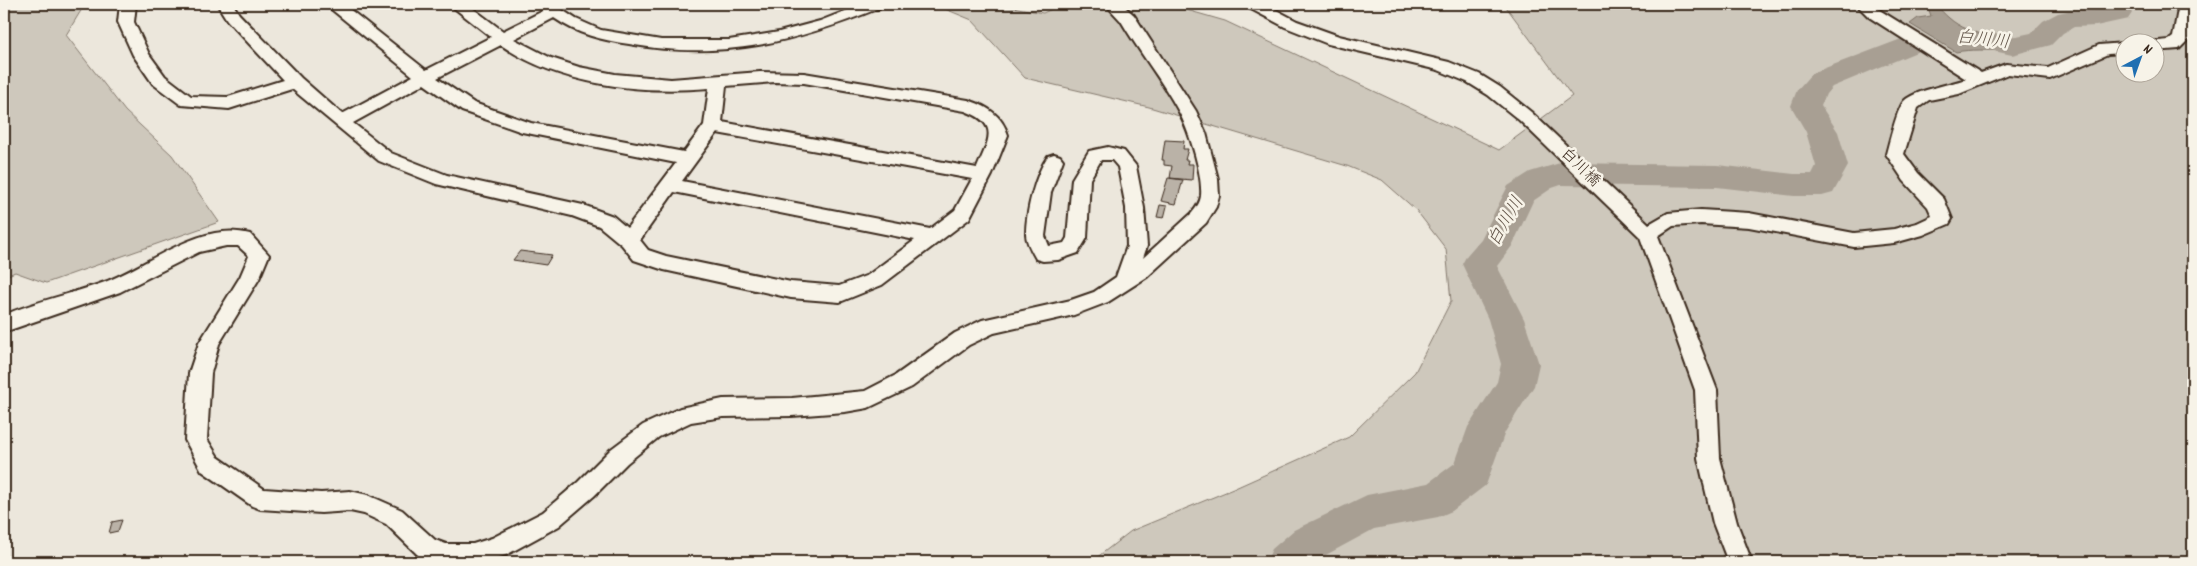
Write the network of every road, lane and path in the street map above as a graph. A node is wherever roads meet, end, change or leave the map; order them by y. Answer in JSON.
{"nodes":[{"id":1,"x":128,"y":4,"type":"edge"},
{"id":2,"x":225,"y":4,"type":"edge"},
{"id":3,"x":333,"y":4,"type":"edge"},
{"id":4,"x":457,"y":4,"type":"edge"},
{"id":5,"x":876,"y":4,"type":"edge"},
{"id":6,"x":1117,"y":4,"type":"edge"},
{"id":7,"x":1253,"y":4,"type":"edge"},
{"id":8,"x":1864,"y":4,"type":"edge"},
{"id":9,"x":2187,"y":4,"type":"edge"},
{"id":10,"x":548,"y":8,"type":"edge"},
{"id":11,"x":502,"y":38,"type":"junction"},
{"id":12,"x":2164,"y":45,"type":"edge"},
{"id":13,"x":2114,"y":49,"type":"edge"},
{"id":14,"x":425,"y":77,"type":"junction"},
{"id":15,"x":1979,"y":79,"type":"junction"},
{"id":16,"x":295,"y":82,"type":"junction"},
{"id":17,"x":718,"y":82,"type":"junction"},
{"id":18,"x":341,"y":122,"type":"junction"},
{"id":19,"x":713,"y":126,"type":"junction"},
{"id":20,"x":688,"y":159,"type":"junction"},
{"id":21,"x":1054,"y":160,"type":"dead end"},
{"id":22,"x":983,"y":175,"type":"junction"},
{"id":23,"x":670,"y":185,"type":"junction"},
{"id":24,"x":1641,"y":227,"type":"junction"},
{"id":25,"x":932,"y":236,"type":"junction"},
{"id":26,"x":629,"y":240,"type":"junction"},
{"id":27,"x":1125,"y":281,"type":"junction"},
{"id":28,"x":4,"y":324,"type":"edge"},
{"id":29,"x":1740,"y":562,"type":"edge"}],
"edges":[{"from":1,"to":16,"type":"street"},
{"from":2,"to":16,"type":"street"},
{"from":3,"to":14,"type":"street"},
{"from":4,"to":11,"type":"street"},
{"from":5,"to":10,"type":"street"},
{"from":6,"to":27,"type":"street"},
{"from":7,"to":24,"type":"street","name":"白川橋"},
{"from":8,"to":15,"type":"street"},
{"from":9,"to":12,"type":"street"},
{"from":10,"to":11,"type":"street"},
{"from":11,"to":14,"type":"street"},
{"from":11,"to":17,"type":"street"},
{"from":13,"to":15,"type":"street"},
{"from":14,"to":18,"type":"street"},
{"from":14,"to":20,"type":"street"},
{"from":15,"to":24,"type":"street"},
{"from":16,"to":18,"type":"street"},
{"from":17,"to":19,"type":"street"},
{"from":17,"to":22,"type":"street"},
{"from":18,"to":26,"type":"street"},
{"from":19,"to":20,"type":"street"},
{"from":19,"to":22,"type":"street"},
{"from":20,"to":23,"type":"street"},
{"from":21,"to":27,"type":"street"},
{"from":22,"to":25,"type":"street"},
{"from":23,"to":25,"type":"street"},
{"from":23,"to":26,"type":"street"},
{"from":24,"to":29,"type":"street"},
{"from":25,"to":26,"type":"street"},
{"from":27,"to":28,"type":"street"}]}
